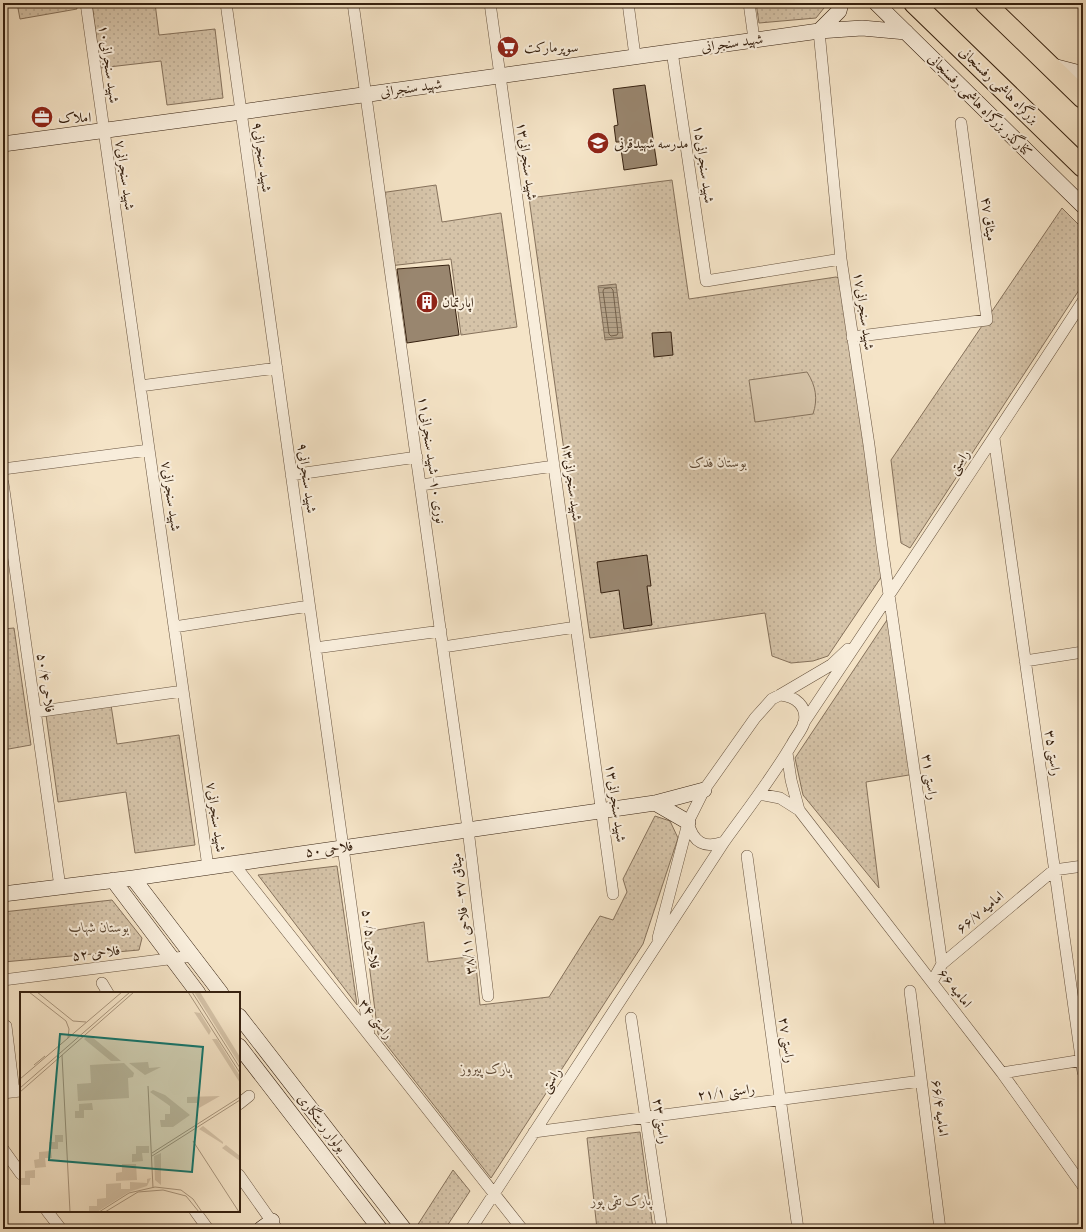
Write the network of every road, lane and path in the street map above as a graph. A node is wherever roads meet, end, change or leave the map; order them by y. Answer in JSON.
{"nodes":[{"id":1,"x":86,"y":3,"type":"edge"},
{"id":2,"x":226,"y":3,"type":"edge"},
{"id":3,"x":353,"y":3,"type":"edge"},
{"id":4,"x":490,"y":3,"type":"edge"},
{"id":5,"x":628,"y":3,"type":"edge"},
{"id":6,"x":749,"y":3,"type":"edge"},
{"id":7,"x":842,"y":3,"type":"edge"},
{"id":8,"x":876,"y":3,"type":"edge"},
{"id":9,"x":914,"y":3,"type":"edge"},
{"id":10,"x":984,"y":3,"type":"edge"},
{"id":11,"x":818,"y":31,"type":"junction"},
{"id":12,"x":906,"y":32,"type":"junction"},
{"id":13,"x":754,"y":39,"type":"junction"},
{"id":14,"x":672,"y":51,"type":"junction"},
{"id":15,"x":635,"y":56,"type":"junction"},
{"id":16,"x":1048,"y":64,"type":"junction"},
{"id":17,"x":1083,"y":73,"type":"edge"},
{"id":18,"x":500,"y":75,"type":"junction"},
{"id":19,"x":366,"y":94,"type":"junction"},
{"id":20,"x":1083,"y":98,"type":"edge"},
{"id":21,"x":241,"y":112,"type":"junction"},
{"id":22,"x":961,"y":123,"type":"dead end"},
{"id":23,"x":103,"y":129,"type":"junction"},
{"id":24,"x":3,"y":144,"type":"edge"},
{"id":25,"x":1083,"y":167,"type":"edge"},
{"id":26,"x":1083,"y":206,"type":"edge"},
{"id":27,"x":841,"y":259,"type":"junction"},
{"id":28,"x":1083,"y":301,"type":"edge"},
{"id":29,"x":852,"y":337,"type":"junction"},
{"id":30,"x":277,"y":368,"type":"junction"},
{"id":31,"x":140,"y":386,"type":"junction"},
{"id":32,"x":994,"y":438,"type":"junction"},
{"id":33,"x":149,"y":450,"type":"junction"},
{"id":34,"x":417,"y":457,"type":"junction"},
{"id":35,"x":554,"y":466,"type":"junction"},
{"id":36,"x":3,"y":468,"type":"edge"},
{"id":37,"x":291,"y":475,"type":"junction"},
{"id":38,"x":3,"y":483,"type":"edge"},
{"id":39,"x":421,"y":485,"type":"junction"},
{"id":40,"x":890,"y":594,"type":"junction"},
{"id":41,"x":309,"y":606,"type":"junction"},
{"id":42,"x":174,"y":627,"type":"junction"},
{"id":43,"x":576,"y":627,"type":"junction"},
{"id":44,"x":441,"y":631,"type":"junction"},
{"id":45,"x":859,"y":640,"type":"junction"},
{"id":46,"x":443,"y":647,"type":"junction"},
{"id":47,"x":315,"y":648,"type":"junction"},
{"id":48,"x":1083,"y":652,"type":"edge"},
{"id":49,"x":1025,"y":661,"type":"junction"},
{"id":50,"x":183,"y":691,"type":"junction"},
{"id":51,"x":780,"y":695,"type":"junction"},
{"id":52,"x":35,"y":712,"type":"junction"},
{"id":53,"x":804,"y":724,"type":"junction"},
{"id":54,"x":787,"y":753,"type":"junction"},
{"id":55,"x":704,"y":790,"type":"junction"},
{"id":56,"x":760,"y":794,"type":"junction"},
{"id":57,"x":655,"y":803,"type":"junction"},
{"id":58,"x":602,"y":810,"type":"junction"},
{"id":59,"x":799,"y":810,"type":"junction"},
{"id":60,"x":688,"y":822,"type":"junction"},
{"id":61,"x":468,"y":829,"type":"junction"},
{"id":62,"x":724,"y":842,"type":"junction"},
{"id":63,"x":343,"y":848,"type":"junction"},
{"id":64,"x":747,"y":856,"type":"dead end"},
{"id":65,"x":234,"y":863,"type":"junction"},
{"id":66,"x":1083,"y":866,"type":"edge"},
{"id":67,"x":208,"y":867,"type":"junction"},
{"id":68,"x":1054,"y":870,"type":"junction"},
{"id":69,"x":133,"y":878,"type":"junction"},
{"id":70,"x":113,"y":880,"type":"junction"},
{"id":71,"x":60,"y":887,"type":"junction"},
{"id":72,"x":3,"y":894,"type":"edge"},
{"id":73,"x":613,"y":894,"type":"dead end"},
{"id":74,"x":655,"y":948,"type":"junction"},
{"id":75,"x":192,"y":956,"type":"junction"},
{"id":76,"x":172,"y":958,"type":"junction"},
{"id":77,"x":942,"y":964,"type":"junction"},
{"id":78,"x":3,"y":980,"type":"edge"},
{"id":79,"x":932,"y":982,"type":"junction"},
{"id":80,"x":910,"y":991,"type":"dead end"},
{"id":81,"x":197,"y":992,"type":"edge"},
{"id":82,"x":220,"y":992,"type":"edge"},
{"id":83,"x":488,"y":996,"type":"dead end"},
{"id":84,"x":240,"y":1017,"type":"edge"},
{"id":85,"x":631,"y":1018,"type":"dead end"},
{"id":86,"x":6,"y":1026,"type":"dead end"},
{"id":87,"x":369,"y":1035,"type":"junction"},
{"id":88,"x":240,"y":1047,"type":"edge"},
{"id":89,"x":1082,"y":1060,"type":"edge"},
{"id":90,"x":1083,"y":1072,"type":"edge"},
{"id":91,"x":1002,"y":1073,"type":"junction"},
{"id":92,"x":921,"y":1081,"type":"junction"},
{"id":93,"x":13,"y":1092,"type":"edge"},
{"id":94,"x":249,"y":1096,"type":"dead end"},
{"id":95,"x":780,"y":1100,"type":"junction"},
{"id":96,"x":240,"y":1103,"type":"edge"},
{"id":97,"x":646,"y":1117,"type":"junction"},
{"id":98,"x":534,"y":1132,"type":"junction"},
{"id":99,"x":3,"y":1149,"type":"edge"},
{"id":100,"x":20,"y":1173,"type":"edge"},
{"id":101,"x":240,"y":1177,"type":"edge"},
{"id":102,"x":1083,"y":1186,"type":"edge"},
{"id":103,"x":494,"y":1193,"type":"junction"},
{"id":104,"x":48,"y":1212,"type":"edge"},
{"id":105,"x":196,"y":1212,"type":"edge"},
{"id":106,"x":270,"y":1226,"type":"edge"},
{"id":107,"x":56,"y":1227,"type":"edge"},
{"id":108,"x":208,"y":1229,"type":"edge"},
{"id":109,"x":380,"y":1229,"type":"edge"},
{"id":110,"x":404,"y":1229,"type":"edge"},
{"id":111,"x":471,"y":1229,"type":"edge"},
{"id":112,"x":522,"y":1229,"type":"edge"},
{"id":113,"x":662,"y":1229,"type":"edge"},
{"id":114,"x":798,"y":1229,"type":"edge"},
{"id":115,"x":940,"y":1229,"type":"edge"}],
"edges":[{"from":1,"to":23,"type":"street","name":"شهید سنجرانی۱۰"},
{"from":2,"to":21,"type":"street","name":"شهید سنجرانی۹"},
{"from":3,"to":19,"type":"street","name":"نوری ۱۰- شهید سنجرانی۱۱"},
{"from":4,"to":18,"type":"street","name":"شهید سنجرانی۱۳"},
{"from":5,"to":15,"type":"street"},
{"from":6,"to":13,"type":"street"},
{"from":7,"to":11,"type":"street"},
{"from":8,"to":12,"type":"street","name":"کنارگذر بزرگراه هاشمی رفسنجانی"},
{"from":9,"to":25,"type":"highway","name":"بزرگراه هاشمی رفسنجانی"},
{"from":10,"to":16,"type":"highway"},
{"from":11,"to":12,"type":"street","name":"شهید سنجرانی"},
{"from":11,"to":13,"type":"street","name":"شهید سنجرانی"},
{"from":11,"to":27,"type":"street","name":"شهید سنجرانی۱۷"},
{"from":12,"to":26,"type":"street","name":"کنارگذر بزرگراه هاشمی رفسنجانی"},
{"from":13,"to":14,"type":"street","name":"شهید سنجرانی"},
{"from":14,"to":15,"type":"street","name":"شهید سنجرانی"},
{"from":14,"to":27,"type":"street","name":"شهید سنجرانی۱۵"},
{"from":15,"to":18,"type":"street","name":"شهید سنجرانی"},
{"from":16,"to":17,"type":"street"},
{"from":16,"to":20,"type":"highway"},
{"from":18,"to":19,"type":"street","name":"شهید سنجرانی"},
{"from":18,"to":35,"type":"street","name":"شهید سنجرانی۱۳"},
{"from":19,"to":21,"type":"street","name":"شهید سنجرانی"},
{"from":19,"to":34,"type":"street","name":"نوری ۱۰- شهید سنجرانی۱۱"},
{"from":21,"to":23,"type":"street","name":"شهید سنجرانی"},
{"from":21,"to":30,"type":"street","name":"شهید سنجرانی۹"},
{"from":22,"to":29,"type":"street","name":"میثاق ۴۷"},
{"from":23,"to":24,"type":"street","name":"شهید سنجرانی"},
{"from":23,"to":31,"type":"street","name":"شهید سنجرانی۷"},
{"from":27,"to":29,"type":"street","name":"شهید سنجرانی۱۷"},
{"from":28,"to":32,"type":"street","name":"راستی"},
{"from":29,"to":40,"type":"street","name":"شهید سنجرانی۱۷"},
{"from":30,"to":31,"type":"street"},
{"from":30,"to":37,"type":"street","name":"شهید سنجرانی۹"},
{"from":31,"to":33,"type":"street","name":"شهید سنجرانی۷"},
{"from":32,"to":40,"type":"street","name":"راستی"},
{"from":32,"to":49,"type":"street","name":"راستی ۳۵"},
{"from":33,"to":36,"type":"street"},
{"from":33,"to":42,"type":"street","name":"شهید سنجرانی۷"},
{"from":34,"to":37,"type":"street"},
{"from":34,"to":39,"type":"street","name":"نوری ۱۰- شهید سنجرانی۱۱"},
{"from":35,"to":39,"type":"street"},
{"from":35,"to":43,"type":"street","name":"شهید سنجرانی۱۳"},
{"from":37,"to":41,"type":"street","name":"شهید سنجرانی۹"},
{"from":38,"to":52,"type":"street","name":"فلاحی ۵۰/۴"},
{"from":39,"to":44,"type":"street","name":"نوری ۱۰- شهید سنجرانی۱۱"},
{"from":40,"to":45,"type":"street","name":"راستی"},
{"from":40,"to":77,"type":"street","name":"راستی ۳۱"},
{"from":41,"to":42,"type":"street"},
{"from":41,"to":47,"type":"street","name":"شهید سنجرانی۹"},
{"from":42,"to":50,"type":"street","name":"شهید سنجرانی۷"},
{"from":43,"to":46,"type":"street"},
{"from":43,"to":58,"type":"street","name":"شهید سنجرانی۱۳"},
{"from":44,"to":46,"type":"street","name":"نوری ۱۰- شهید سنجرانی۱۱"},
{"from":44,"to":47,"type":"street"},
{"from":45,"to":51,"type":"street","name":"راستی"},
{"from":45,"to":53,"type":"street","name":"راستی"},
{"from":46,"to":61,"type":"street","name":"نوری ۱۰- شهید سنجرانی۱۱"},
{"from":47,"to":63,"type":"street","name":"شهید سنجرانی۹"},
{"from":48,"to":49,"type":"street"},
{"from":49,"to":68,"type":"street","name":"راستی ۳۵"},
{"from":50,"to":52,"type":"street"},
{"from":50,"to":67,"type":"street","name":"شهید سنجرانی۷"},
{"from":51,"to":53,"type":"street"},
{"from":51,"to":55,"type":"street","name":"راستی"},
{"from":52,"to":71,"type":"street","name":"فلاحی ۵۰/۴"},
{"from":53,"to":54,"type":"street","name":"راستی"},
{"from":54,"to":56,"type":"street","name":"راستی"},
{"from":54,"to":59,"type":"street"},
{"from":55,"to":57,"type":"street","name":"فلاحی ۵۰"},
{"from":55,"to":60,"type":"street","name":"راستی"},
{"from":56,"to":59,"type":"street"},
{"from":56,"to":62,"type":"street","name":"راستی"},
{"from":57,"to":58,"type":"street","name":"فلاحی ۵۰"},
{"from":57,"to":60,"type":"street"},
{"from":58,"to":61,"type":"street","name":"فلاحی ۵۰"},
{"from":58,"to":73,"type":"street","name":"شهید سنجرانی۱۳"},
{"from":59,"to":79,"type":"street","name":"امامیه ۶۶"},
{"from":60,"to":62,"type":"street"},
{"from":60,"to":74,"type":"street","name":"راستی"},
{"from":61,"to":63,"type":"street","name":"فلاحی ۵۰"},
{"from":61,"to":83,"type":"street","name":"میثاق ۳۷ - فلاحی ۳۸/۱۱"},
{"from":62,"to":74,"type":"street","name":"راستی"},
{"from":63,"to":65,"type":"street","name":"فلاحی ۵۰"},
{"from":63,"to":87,"type":"street","name":"فلاحی ۵۰/۵"},
{"from":64,"to":95,"type":"street","name":"راستی ۲۷"},
{"from":65,"to":67,"type":"street","name":"فلاحی ۵۰"},
{"from":65,"to":87,"type":"street","name":"راستی ۳۴"},
{"from":66,"to":68,"type":"street"},
{"from":67,"to":69,"type":"street","name":"فلاحی ۵۰"},
{"from":68,"to":77,"type":"street","name":"امامیه ۶۶/۷"},
{"from":68,"to":89,"type":"street","name":"راستی ۳۵"},
{"from":69,"to":70,"type":"street","name":"فلاحی ۵۰"},
{"from":69,"to":75,"type":"street"},
{"from":70,"to":71,"type":"street","name":"فلاحی ۵۰"},
{"from":70,"to":76,"type":"street"},
{"from":71,"to":72,"type":"street","name":"فلاحی ۵۰"},
{"from":74,"to":98,"type":"street","name":"راستی"},
{"from":75,"to":76,"type":"street","name":"فلاحی ۵۲"},
{"from":75,"to":82,"type":"street"},
{"from":76,"to":78,"type":"street","name":"فلاحی ۵۲"},
{"from":76,"to":81,"type":"street"},
{"from":77,"to":79,"type":"street","name":"امامیه ۶۶/۷"},
{"from":79,"to":91,"type":"street","name":"امامیه ۶۶"},
{"from":80,"to":92,"type":"street","name":"امامیه ۶۶/۴"},
{"from":84,"to":110,"type":"street","name":"بولوار رستگاری"},
{"from":85,"to":97,"type":"street","name":"راستی ۲۳"},
{"from":86,"to":93,"type":"street"},
{"from":87,"to":103,"type":"street","name":"راستی ۳۴"},
{"from":88,"to":109,"type":"street","name":"بولوار رستگاری"},
{"from":89,"to":90,"type":"street","name":"راستی ۳۵"},
{"from":89,"to":91,"type":"street"},
{"from":91,"to":102,"type":"street","name":"امامیه ۶۶"},
{"from":92,"to":95,"type":"street","name":"راستی ۲۱/۱"},
{"from":92,"to":115,"type":"street","name":"امامیه ۶۶/۴"},
{"from":94,"to":96,"type":"street"},
{"from":95,"to":97,"type":"street","name":"راستی ۲۱/۱"},
{"from":95,"to":114,"type":"street","name":"راستی ۲۷"},
{"from":97,"to":98,"type":"street","name":"راستی ۲۱/۱"},
{"from":97,"to":113,"type":"street","name":"راستی ۲۳"},
{"from":98,"to":103,"type":"street","name":"راستی"},
{"from":99,"to":100,"type":"street"},
{"from":101,"to":106,"type":"street"},
{"from":103,"to":111,"type":"street","name":"راستی"},
{"from":103,"to":112,"type":"street","name":"راستی ۳۴"},
{"from":104,"to":107,"type":"street"},
{"from":105,"to":108,"type":"street"}]}
